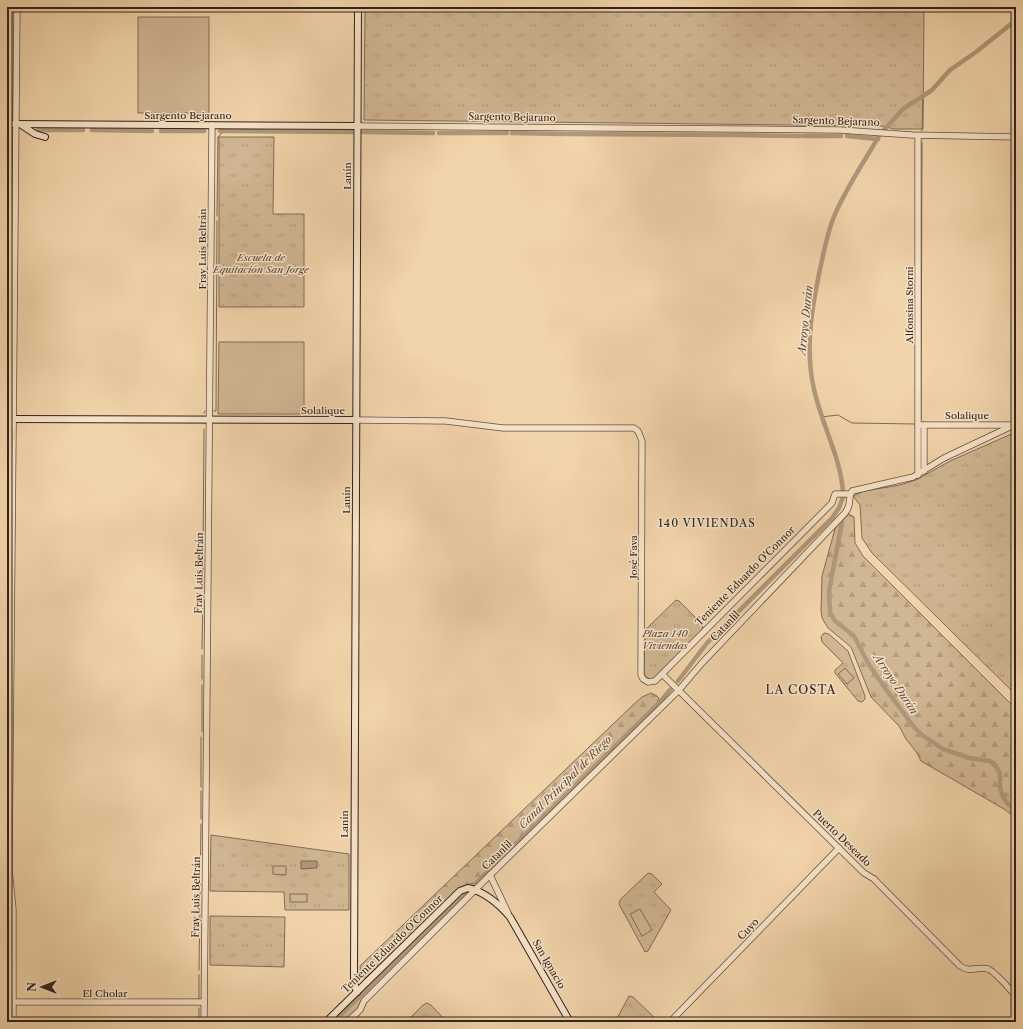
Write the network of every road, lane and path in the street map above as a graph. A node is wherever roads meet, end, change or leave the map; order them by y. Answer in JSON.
{"nodes":[{"id":1,"x":7,"y":7,"type":"edge"},
{"id":2,"x":17,"y":7,"type":"edge"},
{"id":3,"x":358,"y":7,"type":"edge"},
{"id":4,"x":7,"y":52,"type":"edge"},
{"id":5,"x":7,"y":124,"type":"edge"},
{"id":6,"x":18,"y":124,"type":"junction"},
{"id":7,"x":212,"y":125,"type":"junction"},
{"id":8,"x":358,"y":126,"type":"junction"},
{"id":9,"x":918,"y":136,"type":"junction"},
{"id":10,"x":1016,"y":136,"type":"edge"},
{"id":11,"x":45,"y":137,"type":"dead end"},
{"id":12,"x":10,"y":419,"type":"edge"},
{"id":13,"x":209,"y":420,"type":"junction"},
{"id":14,"x":356,"y":420,"type":"junction"},
{"id":15,"x":921,"y":425,"type":"junction"},
{"id":16,"x":1015,"y":425,"type":"edge"},
{"id":17,"x":638,"y":431,"type":"joint"},
{"id":18,"x":12,"y":434,"type":"junction"},
{"id":19,"x":7,"y":457,"type":"edge"},
{"id":20,"x":924,"y":471,"type":"junction"},
{"id":21,"x":918,"y":475,"type":"junction"},
{"id":22,"x":850,"y":494,"type":"junction"},
{"id":23,"x":662,"y":674,"type":"junction"},
{"id":24,"x":646,"y":682,"type":"joint"},
{"id":25,"x":679,"y":690,"type":"junction"},
{"id":26,"x":839,"y":848,"type":"junction"},
{"id":27,"x":490,"y":875,"type":"junction"},
{"id":28,"x":474,"y":891,"type":"junction"},
{"id":29,"x":510,"y":917,"type":"junction"},
{"id":30,"x":357,"y":992,"type":"junction"},
{"id":31,"x":1016,"y":996,"type":"edge"},
{"id":32,"x":10,"y":1002,"type":"edge"},
{"id":33,"x":204,"y":1002,"type":"junction"},
{"id":34,"x":14,"y":1022,"type":"edge"},
{"id":35,"x":204,"y":1022,"type":"edge"},
{"id":36,"x":326,"y":1022,"type":"edge"},
{"id":37,"x":347,"y":1022,"type":"edge"},
{"id":38,"x":570,"y":1022,"type":"edge"},
{"id":39,"x":670,"y":1022,"type":"edge"}],
"edges":[{"from":1,"to":4,"type":"highway"},
{"from":2,"to":6,"type":"street"},
{"from":3,"to":8,"type":"main road","name":"Lanín"},
{"from":5,"to":6,"type":"main road","name":"Sargento Bejarano"},
{"from":6,"to":7,"type":"main road","name":"Sargento Bejarano"},
{"from":6,"to":11,"type":"main road"},
{"from":6,"to":12,"type":"street"},
{"from":7,"to":8,"type":"main road","name":"Sargento Bejarano"},
{"from":7,"to":13,"type":"street","name":"Fray Luis Beltrán"},
{"from":8,"to":9,"type":"street","name":"Sargento Bejarano"},
{"from":8,"to":14,"type":"main road","name":"Lanín"},
{"from":9,"to":10,"type":"street","name":"Sargento Bejarano"},
{"from":9,"to":15,"type":"street","name":"Alfonsina Storni"},
{"from":12,"to":13,"type":"main road","name":"Solalique"},
{"from":12,"to":18,"type":"street"},
{"from":13,"to":14,"type":"main road","name":"Solalique"},
{"from":13,"to":33,"type":"street","name":"Fray Luis Beltrán"},
{"from":14,"to":17,"type":"street","name":"Solalique"},
{"from":14,"to":30,"type":"main road","name":"Lanín"},
{"from":15,"to":16,"type":"street","name":"Solalique"},
{"from":15,"to":20,"type":"street","name":"Alfonsina Storni"},
{"from":15,"to":21,"type":"street","name":"Alfonsina Storni"},
{"from":16,"to":20,"type":"street"},
{"from":17,"to":24,"type":"street","name":"José Fava"},
{"from":18,"to":19,"type":"highway"},
{"from":18,"to":32,"type":"street"},
{"from":20,"to":21,"type":"street"},
{"from":21,"to":22,"type":"street"},
{"from":22,"to":23,"type":"street","name":"Teniente Eduardo O'Connor"},
{"from":22,"to":25,"type":"street","name":"Catanlil"},
{"from":23,"to":24,"type":"street","name":"Teniente Eduardo O'Connor"},
{"from":23,"to":25,"type":"street","name":"Puerto Deseado"},
{"from":25,"to":26,"type":"street","name":"Puerto Deseado"},
{"from":25,"to":27,"type":"street","name":"Catanlil"},
{"from":26,"to":31,"type":"street","name":"Puerto Deseado"},
{"from":26,"to":39,"type":"street","name":"Cuyo"},
{"from":27,"to":28,"type":"street","name":"Catanlil"},
{"from":27,"to":29,"type":"street","name":"San Ignacio"},
{"from":28,"to":29,"type":"main road","name":"San Ignacio"},
{"from":28,"to":30,"type":"main road","name":"Teniente Eduardo O'Connor"},
{"from":28,"to":37,"type":"street","name":"Catanlil"},
{"from":29,"to":38,"type":"main road","name":"San Ignacio"},
{"from":30,"to":36,"type":"main road","name":"Teniente Eduardo O'Connor"},
{"from":32,"to":33,"type":"street","name":"El Cholar"},
{"from":32,"to":34,"type":"street"},
{"from":33,"to":35,"type":"street","name":"Fray Luis Beltrán"}]}
